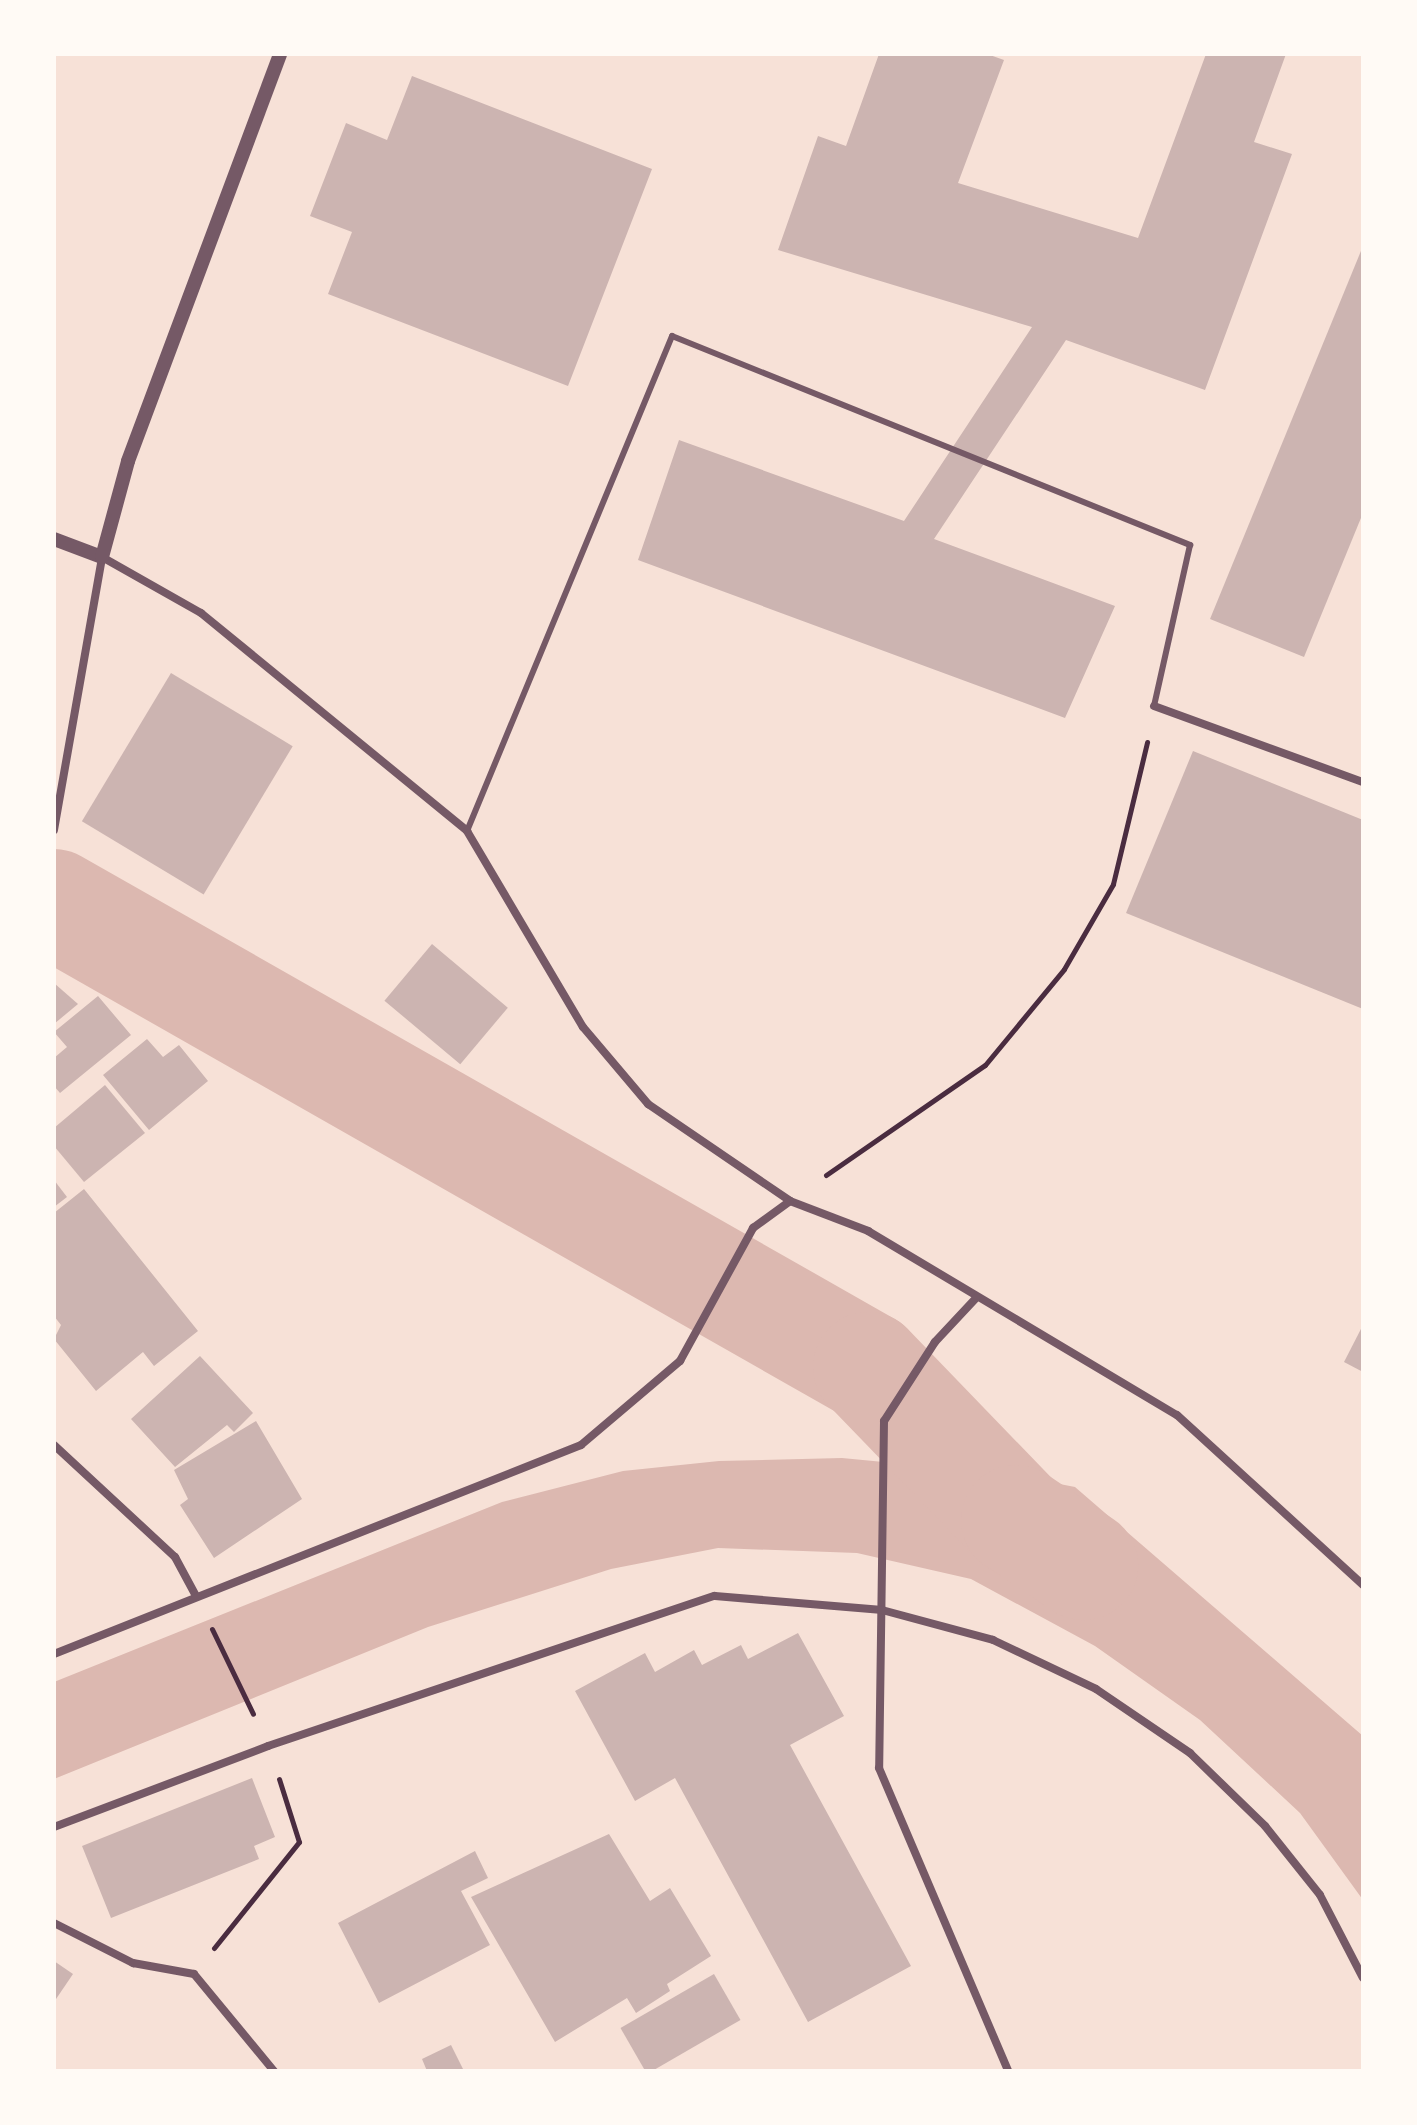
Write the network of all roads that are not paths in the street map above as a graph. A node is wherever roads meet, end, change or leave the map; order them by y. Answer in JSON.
{"nodes":[{"id":1,"x":280,"y":54,"type":"edge"},
{"id":2,"x":54,"y":539,"type":"edge"},
{"id":3,"x":102,"y":557,"type":"junction"},
{"id":4,"x":1154,"y":706,"type":"joint"},
{"id":5,"x":1363,"y":782,"type":"edge"},
{"id":6,"x":54,"y":830,"type":"edge"},
{"id":7,"x":467,"y":831,"type":"junction"},
{"id":8,"x":790,"y":1201,"type":"junction"},
{"id":9,"x":977,"y":1297,"type":"junction"},
{"id":10,"x":54,"y":1445,"type":"edge"},
{"id":11,"x":1363,"y":1585,"type":"edge"},
{"id":12,"x":196,"y":1596,"type":"junction"},
{"id":13,"x":882,"y":1610,"type":"junction"},
{"id":14,"x":54,"y":1654,"type":"edge"},
{"id":15,"x":54,"y":1827,"type":"edge"},
{"id":16,"x":54,"y":1923,"type":"edge"},
{"id":17,"x":1363,"y":1978,"type":"edge"},
{"id":18,"x":274,"y":2071,"type":"edge"},
{"id":19,"x":1008,"y":2071,"type":"edge"}],
"edges":[{"from":1,"to":3,"type":"street"},
{"from":2,"to":3,"type":"street"},
{"from":3,"to":6,"type":"street"},
{"from":3,"to":7,"type":"street"},
{"from":4,"to":5,"type":"street"},
{"from":4,"to":7,"type":"lane"},
{"from":7,"to":8,"type":"street"},
{"from":8,"to":9,"type":"street"},
{"from":8,"to":12,"type":"street"},
{"from":9,"to":11,"type":"street"},
{"from":9,"to":13,"type":"street"},
{"from":10,"to":12,"type":"street"},
{"from":12,"to":14,"type":"street"},
{"from":13,"to":15,"type":"street"},
{"from":13,"to":17,"type":"street"},
{"from":13,"to":19,"type":"street"},
{"from":16,"to":18,"type":"street"}]}
